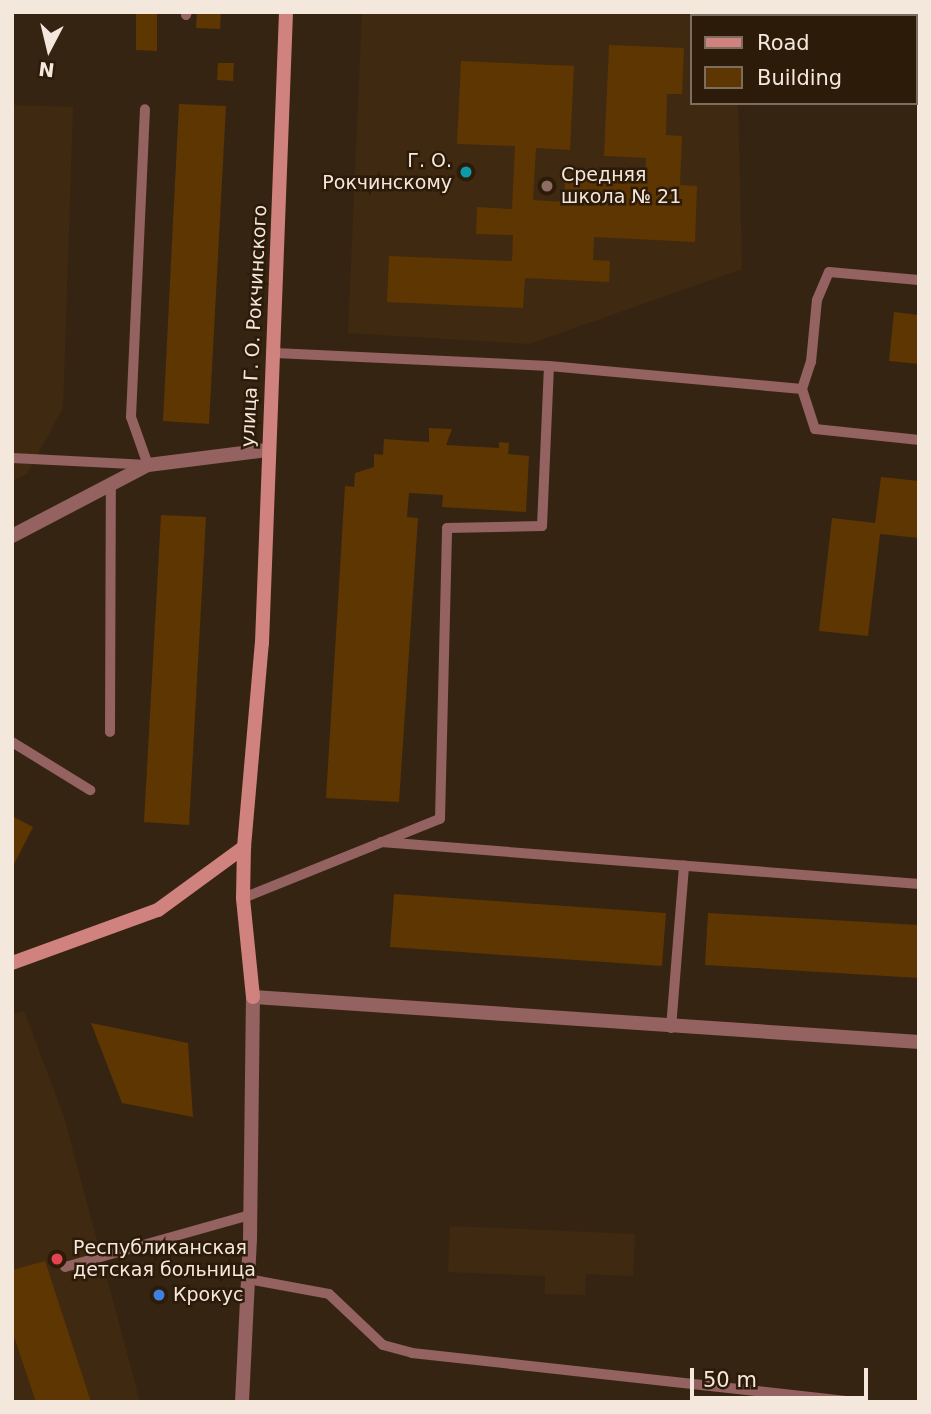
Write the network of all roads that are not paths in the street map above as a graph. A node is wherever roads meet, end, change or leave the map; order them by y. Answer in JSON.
{"nodes":[{"id":1,"x":286,"y":12,"type":"edge"},
{"id":2,"x":145,"y":108,"type":"dead end"},
{"id":3,"x":919,"y":280,"type":"edge"},
{"id":4,"x":275,"y":353,"type":"junction"},
{"id":5,"x":549,"y":366,"type":"junction"},
{"id":6,"x":802,"y":389,"type":"junction"},
{"id":7,"x":919,"y":440,"type":"edge"},
{"id":8,"x":267,"y":450,"type":"junction"},
{"id":9,"x":12,"y":458,"type":"edge"},
{"id":10,"x":148,"y":465,"type":"junction"},
{"id":11,"x":111,"y":485,"type":"junction"},
{"id":12,"x":12,"y":536,"type":"edge"},
{"id":13,"x":110,"y":732,"type":"dead end"},
{"id":14,"x":12,"y":742,"type":"edge"},
{"id":15,"x":90,"y":790,"type":"dead end"},
{"id":16,"x":377,"y":842,"type":"junction"},
{"id":17,"x":244,"y":847,"type":"junction"},
{"id":18,"x":684,"y":866,"type":"junction"},
{"id":19,"x":919,"y":884,"type":"edge"},
{"id":20,"x":243,"y":898,"type":"junction"},
{"id":21,"x":12,"y":963,"type":"edge"},
{"id":22,"x":253,"y":997,"type":"junction"},
{"id":23,"x":671,"y":1028,"type":"junction"},
{"id":24,"x":919,"y":1042,"type":"edge"},
{"id":25,"x":250,"y":1215,"type":"junction"},
{"id":26,"x":65,"y":1267,"type":"dead end"},
{"id":27,"x":248,"y":1279,"type":"junction"},
{"id":28,"x":242,"y":1402,"type":"edge"},
{"id":29,"x":859,"y":1402,"type":"edge"}],
"edges":[{"from":1,"to":4,"type":"street","name":"улица Г. О. Рокчинского"},
{"from":2,"to":10,"type":"lane"},
{"from":3,"to":6,"type":"lane"},
{"from":4,"to":5,"type":"lane"},
{"from":4,"to":8,"type":"street","name":"улица Г. О. Рокчинского"},
{"from":5,"to":6,"type":"lane"},
{"from":5,"to":16,"type":"lane"},
{"from":6,"to":7,"type":"lane"},
{"from":8,"to":10,"type":"street"},
{"from":8,"to":17,"type":"street","name":"улица Г. О. Рокчинского"},
{"from":9,"to":10,"type":"lane"},
{"from":10,"to":11,"type":"street"},
{"from":11,"to":12,"type":"street"},
{"from":11,"to":13,"type":"lane"},
{"from":14,"to":15,"type":"lane"},
{"from":16,"to":18,"type":"lane"},
{"from":16,"to":20,"type":"lane"},
{"from":17,"to":20,"type":"street","name":"улица Г. О. Рокчинского"},
{"from":17,"to":21,"type":"street"},
{"from":18,"to":19,"type":"lane"},
{"from":18,"to":23,"type":"lane"},
{"from":20,"to":22,"type":"street","name":"улица Г. О. Рокчинского"},
{"from":22,"to":23,"type":"street"},
{"from":22,"to":25,"type":"street"},
{"from":23,"to":24,"type":"street"},
{"from":25,"to":26,"type":"lane"},
{"from":25,"to":27,"type":"street"},
{"from":27,"to":28,"type":"street"},
{"from":27,"to":29,"type":"lane"}]}
